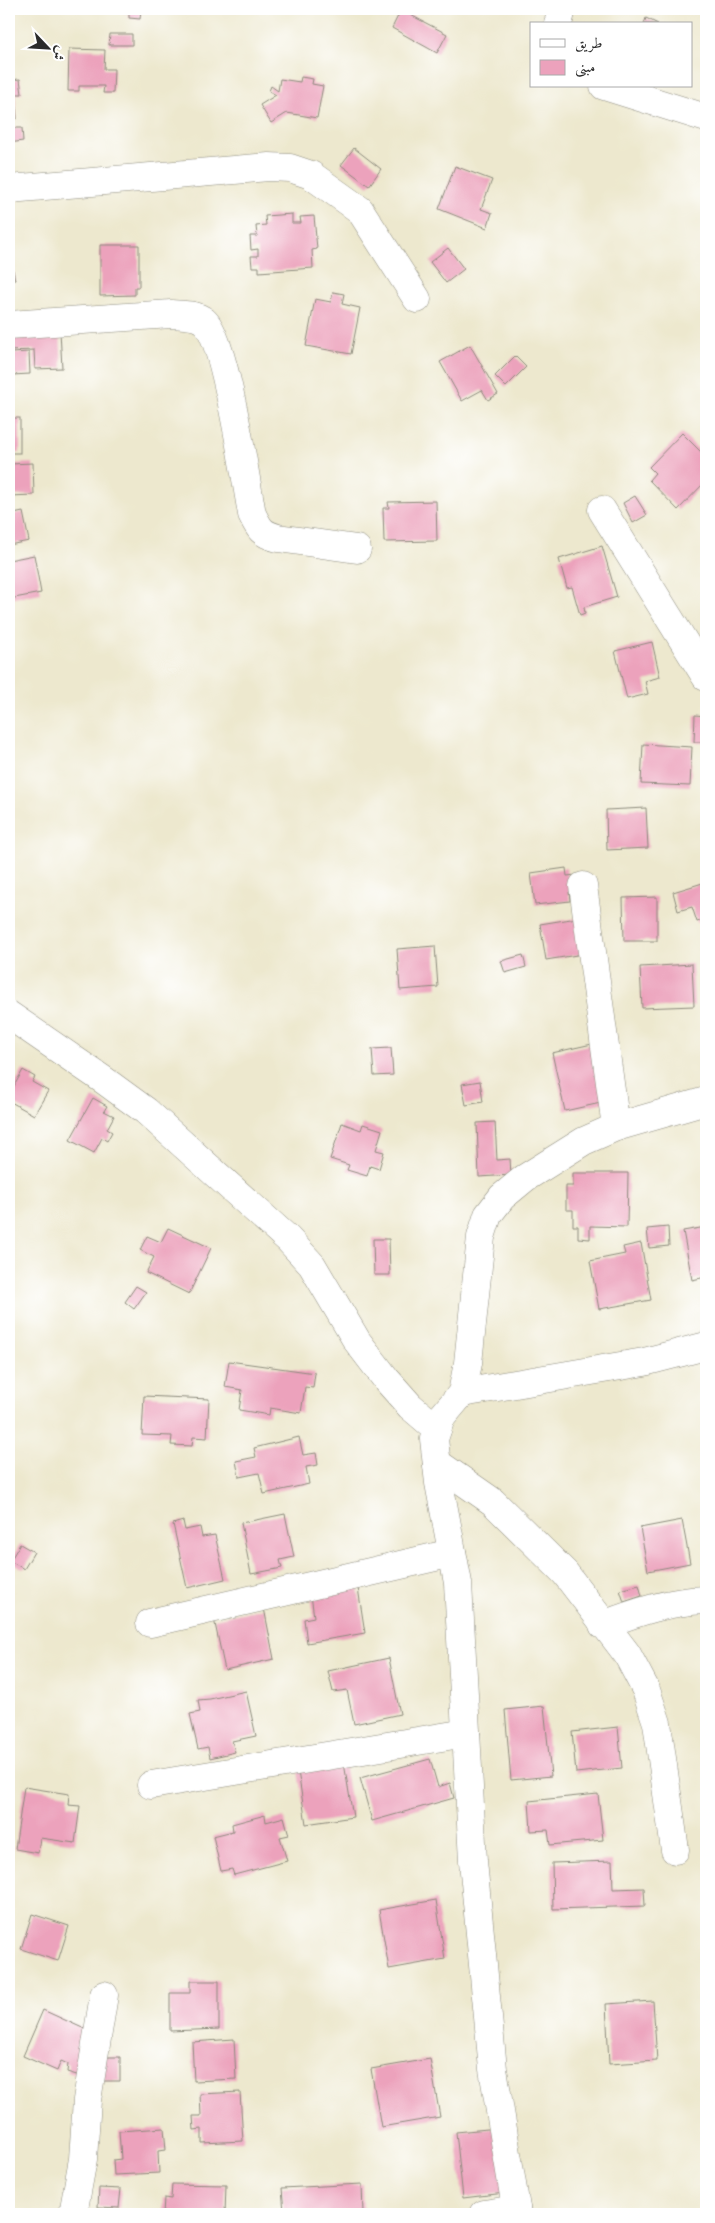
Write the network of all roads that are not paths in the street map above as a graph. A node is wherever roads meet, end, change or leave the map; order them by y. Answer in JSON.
{"nodes":[{"id":1,"x":562,"y":9,"type":"edge"},
{"id":2,"x":559,"y":22,"type":"edge"},
{"id":3,"x":610,"y":88,"type":"edge"},
{"id":4,"x":706,"y":118,"type":"edge"},
{"id":5,"x":9,"y":189,"type":"edge"},
{"id":6,"x":417,"y":299,"type":"dead end"},
{"id":7,"x":9,"y":325,"type":"edge"},
{"id":8,"x":602,"y":510,"type":"dead end"},
{"id":9,"x":357,"y":549,"type":"dead end"},
{"id":10,"x":706,"y":677,"type":"edge"},
{"id":11,"x":584,"y":886,"type":"dead end"},
{"id":12,"x":9,"y":1015,"type":"edge"},
{"id":13,"x":706,"y":1101,"type":"edge"},
{"id":14,"x":616,"y":1126,"type":"junction"},
{"id":15,"x":706,"y":1346,"type":"edge"},
{"id":16,"x":462,"y":1393,"type":"junction"},
{"id":17,"x":437,"y":1430,"type":"junction"},
{"id":18,"x":437,"y":1464,"type":"junction"},
{"id":19,"x":452,"y":1554,"type":"junction"},
{"id":20,"x":706,"y":1600,"type":"edge"},
{"id":21,"x":150,"y":1623,"type":"dead end"},
{"id":22,"x":604,"y":1625,"type":"junction"},
{"id":23,"x":466,"y":1733,"type":"junction"},
{"id":24,"x":150,"y":1785,"type":"dead end"},
{"id":25,"x":675,"y":1850,"type":"dead end"},
{"id":26,"x":104,"y":1995,"type":"dead end"},
{"id":27,"x":516,"y":2212,"type":"edge"},
{"id":28,"x":73,"y":2214,"type":"edge"},
{"id":29,"x":484,"y":2214,"type":"edge"}],
"edges":[{"from":1,"to":2,"type":"street"},
{"from":3,"to":4,"type":"street"},
{"from":5,"to":6,"type":"street"},
{"from":7,"to":9,"type":"street"},
{"from":8,"to":10,"type":"street"},
{"from":11,"to":14,"type":"street"},
{"from":12,"to":17,"type":"street"},
{"from":13,"to":14,"type":"street"},
{"from":14,"to":16,"type":"street"},
{"from":15,"to":16,"type":"street"},
{"from":16,"to":17,"type":"street"},
{"from":17,"to":18,"type":"street"},
{"from":18,"to":19,"type":"street"},
{"from":18,"to":22,"type":"street"},
{"from":19,"to":21,"type":"street"},
{"from":19,"to":23,"type":"street"},
{"from":20,"to":22,"type":"street"},
{"from":22,"to":25,"type":"street"},
{"from":23,"to":24,"type":"street"},
{"from":23,"to":27,"type":"street"},
{"from":26,"to":28,"type":"street"},
{"from":27,"to":29,"type":"street"}]}
